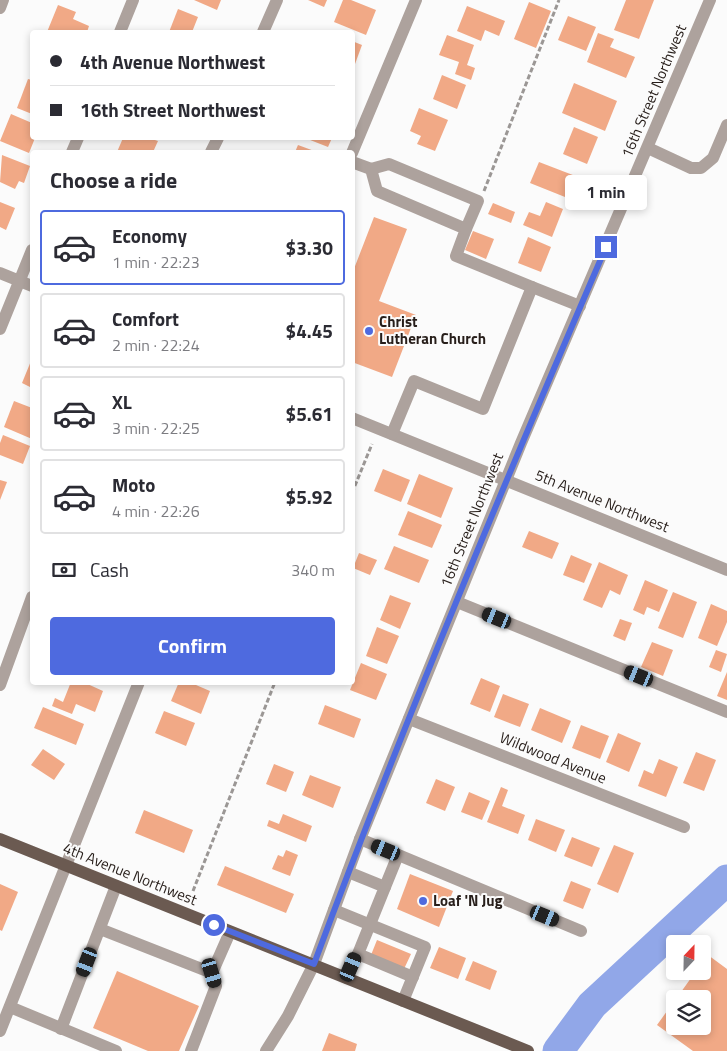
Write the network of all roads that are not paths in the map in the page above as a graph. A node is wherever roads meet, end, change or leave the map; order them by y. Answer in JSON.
{"nodes":[{"id":1,"x":3,"y":0,"type":"edge"},
{"id":2,"x":133,"y":0,"type":"edge"},
{"id":3,"x":276,"y":0,"type":"edge"},
{"id":4,"x":416,"y":0,"type":"edge"},
{"id":5,"x":710,"y":0,"type":"edge"},
{"id":6,"x":0,"y":8,"type":"edge"},
{"id":7,"x":121,"y":30,"type":"edge"},
{"id":8,"x":264,"y":30,"type":"edge"},
{"id":9,"x":727,"y":125,"type":"edge"},
{"id":10,"x":648,"y":148,"type":"junction"},
{"id":11,"x":353,"y":150,"type":"edge"},
{"id":12,"x":355,"y":163,"type":"edge"},
{"id":13,"x":372,"y":169,"type":"junction"},
{"id":14,"x":466,"y":229,"type":"junction"},
{"id":15,"x":30,"y":255,"type":"edge"},
{"id":16,"x":0,"y":273,"type":"edge"},
{"id":17,"x":20,"y":281,"type":"junction"},
{"id":18,"x":30,"y":285,"type":"edge"},
{"id":19,"x":532,"y":287,"type":"junction"},
{"id":20,"x":580,"y":306,"type":"junction"},
{"id":21,"x":0,"y":329,"type":"edge"},
{"id":22,"x":355,"y":419,"type":"edge"},
{"id":23,"x":392,"y":434,"type":"junction"},
{"id":24,"x":506,"y":479,"type":"junction"},
{"id":25,"x":727,"y":570,"type":"edge"},
{"id":26,"x":30,"y":602,"type":"edge"},
{"id":27,"x":457,"y":602,"type":"junction"},
{"id":28,"x":0,"y":685,"type":"edge"},
{"id":29,"x":138,"y":685,"type":"edge"},
{"id":30,"x":727,"y":712,"type":"edge"},
{"id":31,"x":409,"y":719,"type":"junction"},
{"id":32,"x":684,"y":827,"type":"dead end"},
{"id":33,"x":0,"y":839,"type":"edge"},
{"id":34,"x":360,"y":839,"type":"junction"},
{"id":35,"x":398,"y":855,"type":"junction"},
{"id":36,"x":66,"y":866,"type":"junction"},
{"id":37,"x":348,"y":872,"type":"junction"},
{"id":38,"x":116,"y":886,"type":"junction"},
{"id":39,"x":385,"y":887,"type":"junction"},
{"id":40,"x":334,"y":910,"type":"junction"},
{"id":41,"x":370,"y":925,"type":"junction"},
{"id":42,"x":100,"y":929,"type":"junction"},
{"id":43,"x":582,"y":931,"type":"dead end"},
{"id":44,"x":230,"y":932,"type":"junction"},
{"id":45,"x":358,"y":954,"type":"junction"},
{"id":46,"x":314,"y":964,"type":"junction"},
{"id":47,"x":212,"y":973,"type":"junction"},
{"id":48,"x":413,"y":977,"type":"junction"},
{"id":49,"x":347,"y":978,"type":"junction"},
{"id":50,"x":403,"y":1001,"type":"junction"},
{"id":51,"x":10,"y":1007,"type":"junction"},
{"id":52,"x":61,"y":1029,"type":"junction"},
{"id":53,"x":0,"y":1031,"type":"edge"},
{"id":54,"x":523,"y":1049,"type":"edge"},
{"id":55,"x":116,"y":1051,"type":"edge"},
{"id":56,"x":191,"y":1051,"type":"edge"},
{"id":57,"x":266,"y":1051,"type":"edge"}],
"edges":[{"from":1,"to":6,"type":"street"},
{"from":2,"to":7,"type":"street"},
{"from":3,"to":8,"type":"street"},
{"from":4,"to":11,"type":"street"},
{"from":5,"to":10,"type":"street","name":"16th Street Northwest"},
{"from":9,"to":10,"type":"street"},
{"from":10,"to":20,"type":"street","name":"16th Street Northwest"},
{"from":12,"to":13,"type":"street"},
{"from":13,"to":14,"type":"street"},
{"from":13,"to":14,"type":"street"},
{"from":14,"to":19,"type":"street"},
{"from":15,"to":17,"type":"street"},
{"from":16,"to":17,"type":"street"},
{"from":17,"to":18,"type":"street"},
{"from":17,"to":21,"type":"street"},
{"from":19,"to":20,"type":"street"},
{"from":19,"to":23,"type":"street"},
{"from":20,"to":24,"type":"street","name":"16th Street Northwest"},
{"from":22,"to":23,"type":"street","name":"5th Avenue Northwest"},
{"from":23,"to":24,"type":"street","name":"5th Avenue Northwest"},
{"from":24,"to":25,"type":"street","name":"5th Avenue Northwest"},
{"from":24,"to":27,"type":"street","name":"16th Street Northwest"},
{"from":26,"to":28,"type":"street"},
{"from":27,"to":30,"type":"street"},
{"from":27,"to":31,"type":"street","name":"16th Street Northwest"},
{"from":29,"to":36,"type":"street"},
{"from":31,"to":32,"type":"street","name":"Wildwood Avenue"},
{"from":31,"to":34,"type":"street","name":"16th Street Northwest"},
{"from":33,"to":36,"type":"main road","name":"4th Avenue Northwest"},
{"from":34,"to":35,"type":"street"},
{"from":34,"to":37,"type":"street","name":"16th Street Northwest"},
{"from":35,"to":39,"type":"street"},
{"from":35,"to":43,"type":"street"},
{"from":36,"to":38,"type":"main road","name":"4th Avenue Northwest"},
{"from":36,"to":51,"type":"street"},
{"from":37,"to":39,"type":"street"},
{"from":37,"to":40,"type":"street","name":"16th Street Northwest"},
{"from":38,"to":42,"type":"street"},
{"from":38,"to":44,"type":"main road","name":"4th Avenue Northwest"},
{"from":39,"to":41,"type":"street"},
{"from":40,"to":41,"type":"street"},
{"from":40,"to":46,"type":"street","name":"16th Street Northwest"},
{"from":41,"to":45,"type":"street"},
{"from":41,"to":48,"type":"street"},
{"from":42,"to":47,"type":"street"},
{"from":42,"to":52,"type":"street"},
{"from":44,"to":46,"type":"main road","name":"4th Avenue Northwest"},
{"from":44,"to":47,"type":"street"},
{"from":45,"to":48,"type":"street"},
{"from":45,"to":49,"type":"street"},
{"from":46,"to":49,"type":"main road","name":"4th Avenue Northwest"},
{"from":46,"to":57,"type":"street","name":"16th Street Northwest"},
{"from":47,"to":56,"type":"street"},
{"from":48,"to":50,"type":"street"},
{"from":49,"to":50,"type":"main road","name":"4th Avenue Northwest"},
{"from":50,"to":54,"type":"main road","name":"4th Avenue Northwest"},
{"from":51,"to":52,"type":"street"},
{"from":51,"to":53,"type":"street"},
{"from":52,"to":55,"type":"street"}]}
